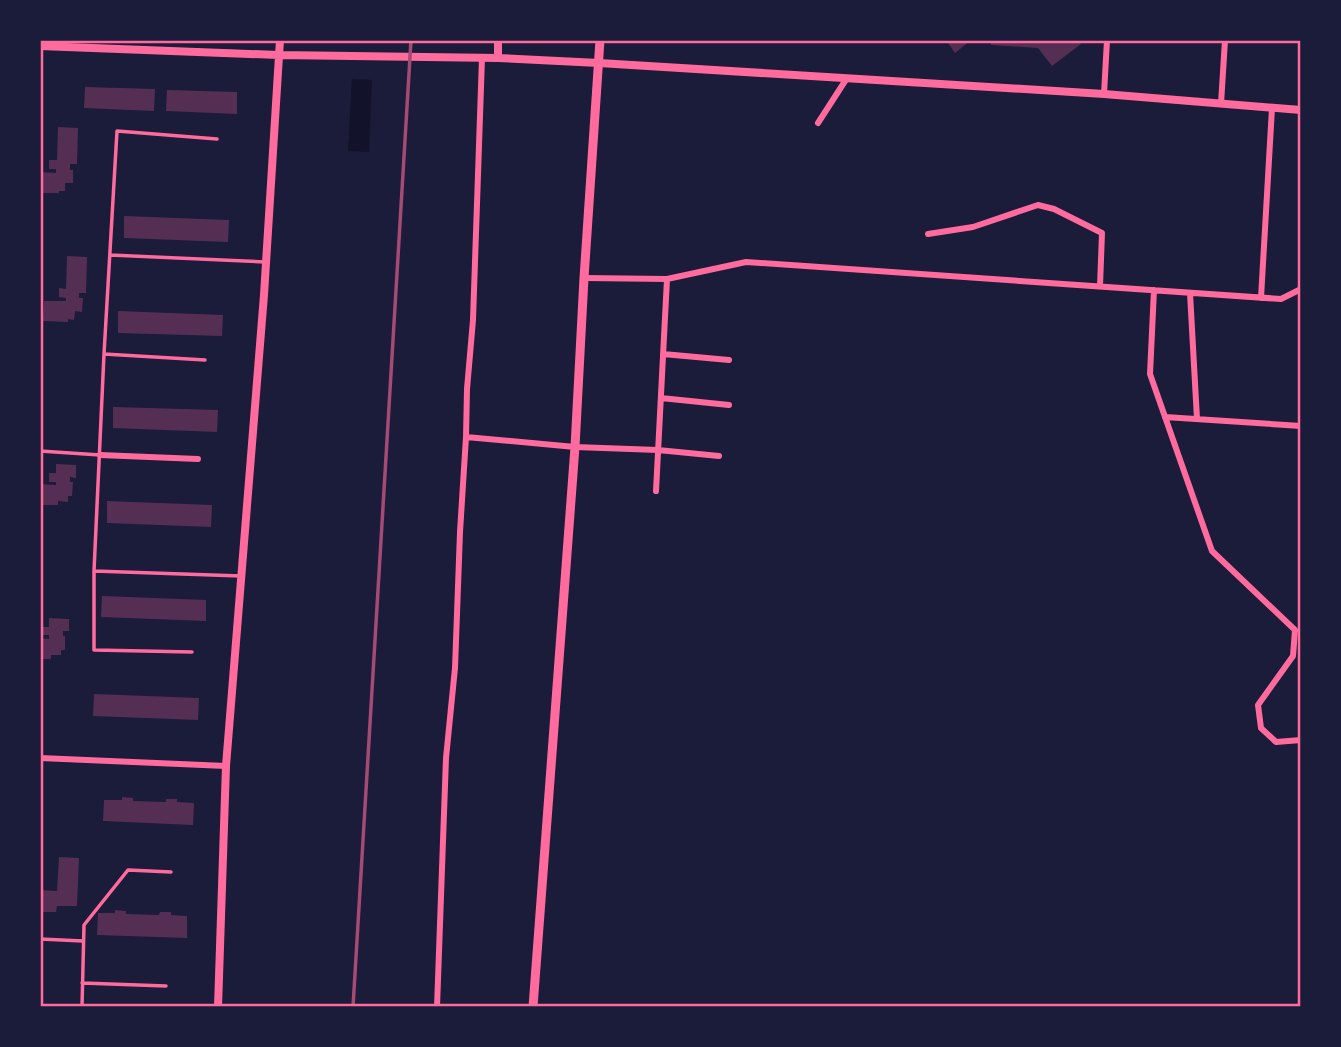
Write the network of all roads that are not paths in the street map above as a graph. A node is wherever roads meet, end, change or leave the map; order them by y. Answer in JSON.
{"nodes":[{"id":1,"x":280,"y":40,"type":"edge"},
{"id":2,"x":498,"y":40,"type":"edge"},
{"id":3,"x":600,"y":40,"type":"edge"},
{"id":4,"x":1107,"y":40,"type":"edge"},
{"id":5,"x":1225,"y":40,"type":"edge"},
{"id":6,"x":40,"y":46,"type":"edge"},
{"id":7,"x":279,"y":55,"type":"junction"},
{"id":8,"x":482,"y":58,"type":"junction"},
{"id":9,"x":498,"y":58,"type":"junction"},
{"id":10,"x":599,"y":63,"type":"junction"},
{"id":11,"x":847,"y":78,"type":"junction"},
{"id":12,"x":1104,"y":94,"type":"junction"},
{"id":13,"x":1221,"y":104,"type":"junction"},
{"id":14,"x":1272,"y":108,"type":"junction"},
{"id":15,"x":1301,"y":110,"type":"edge"},
{"id":16,"x":818,"y":123,"type":"dead end"},
{"id":17,"x":217,"y":139,"type":"dead end"},
{"id":18,"x":928,"y":234,"type":"dead end"},
{"id":19,"x":110,"y":255,"type":"junction"},
{"id":20,"x":266,"y":262,"type":"junction"},
{"id":21,"x":584,"y":278,"type":"junction"},
{"id":22,"x":667,"y":279,"type":"junction"},
{"id":23,"x":1100,"y":286,"type":"junction"},
{"id":24,"x":1301,"y":289,"type":"edge"},
{"id":25,"x":1154,"y":290,"type":"junction"},
{"id":26,"x":1190,"y":293,"type":"junction"},
{"id":27,"x":1261,"y":298,"type":"junction"},
{"id":28,"x":104,"y":354,"type":"junction"},
{"id":29,"x":663,"y":354,"type":"junction"},
{"id":30,"x":205,"y":360,"type":"dead end"},
{"id":31,"x":729,"y":360,"type":"dead end"},
{"id":32,"x":661,"y":398,"type":"junction"},
{"id":33,"x":729,"y":405,"type":"dead end"},
{"id":34,"x":1165,"y":417,"type":"junction"},
{"id":35,"x":1197,"y":419,"type":"junction"},
{"id":36,"x":1301,"y":426,"type":"edge"},
{"id":37,"x":466,"y":437,"type":"junction"},
{"id":38,"x":575,"y":447,"type":"junction"},
{"id":39,"x":658,"y":450,"type":"junction"},
{"id":40,"x":40,"y":451,"type":"edge"},
{"id":41,"x":100,"y":455,"type":"junction"},
{"id":42,"x":719,"y":456,"type":"dead end"},
{"id":43,"x":198,"y":459,"type":"dead end"},
{"id":44,"x":656,"y":491,"type":"dead end"},
{"id":45,"x":94,"y":571,"type":"junction"},
{"id":46,"x":241,"y":576,"type":"junction"},
{"id":47,"x":192,"y":652,"type":"dead end"},
{"id":48,"x":1301,"y":740,"type":"edge"},
{"id":49,"x":40,"y":758,"type":"edge"},
{"id":50,"x":226,"y":766,"type":"junction"},
{"id":51,"x":171,"y":872,"type":"dead end"},
{"id":52,"x":40,"y":939,"type":"edge"},
{"id":53,"x":83,"y":941,"type":"junction"},
{"id":54,"x":82,"y":983,"type":"junction"},
{"id":55,"x":166,"y":986,"type":"dead end"},
{"id":56,"x":82,"y":1007,"type":"edge"},
{"id":57,"x":218,"y":1007,"type":"edge"},
{"id":58,"x":437,"y":1007,"type":"edge"},
{"id":59,"x":533,"y":1007,"type":"edge"}],
"edges":[{"from":1,"to":7,"type":"street"},
{"from":2,"to":9,"type":"street"},
{"from":3,"to":10,"type":"main road"},
{"from":4,"to":12,"type":"street"},
{"from":5,"to":13,"type":"street"},
{"from":6,"to":7,"type":"street"},
{"from":7,"to":8,"type":"street"},
{"from":7,"to":20,"type":"street"},
{"from":8,"to":9,"type":"street"},
{"from":8,"to":37,"type":"street"},
{"from":9,"to":10,"type":"street"},
{"from":10,"to":11,"type":"street"},
{"from":10,"to":21,"type":"main road"},
{"from":11,"to":12,"type":"street"},
{"from":11,"to":16,"type":"street"},
{"from":12,"to":13,"type":"street"},
{"from":13,"to":14,"type":"street"},
{"from":14,"to":15,"type":"street"},
{"from":14,"to":27,"type":"street"},
{"from":17,"to":19,"type":"lane"},
{"from":18,"to":23,"type":"street"},
{"from":19,"to":20,"type":"lane"},
{"from":19,"to":28,"type":"lane"},
{"from":20,"to":46,"type":"street"},
{"from":21,"to":22,"type":"street"},
{"from":21,"to":38,"type":"main road"},
{"from":22,"to":23,"type":"street"},
{"from":22,"to":29,"type":"street"},
{"from":23,"to":25,"type":"street"},
{"from":24,"to":27,"type":"street"},
{"from":25,"to":26,"type":"street"},
{"from":25,"to":34,"type":"street"},
{"from":26,"to":27,"type":"street"},
{"from":26,"to":35,"type":"street"},
{"from":28,"to":30,"type":"lane"},
{"from":28,"to":41,"type":"lane"},
{"from":29,"to":31,"type":"street"},
{"from":29,"to":32,"type":"street"},
{"from":32,"to":33,"type":"street"},
{"from":32,"to":39,"type":"street"},
{"from":34,"to":35,"type":"street"},
{"from":34,"to":48,"type":"street"},
{"from":35,"to":36,"type":"street"},
{"from":37,"to":38,"type":"street"},
{"from":37,"to":58,"type":"street"},
{"from":38,"to":39,"type":"street"},
{"from":38,"to":59,"type":"main road"},
{"from":39,"to":42,"type":"street"},
{"from":39,"to":44,"type":"street"},
{"from":40,"to":41,"type":"lane"},
{"from":41,"to":43,"type":"street"},
{"from":41,"to":45,"type":"lane"},
{"from":45,"to":46,"type":"lane"},
{"from":45,"to":47,"type":"lane"},
{"from":46,"to":50,"type":"street"},
{"from":49,"to":50,"type":"street"},
{"from":50,"to":57,"type":"street"},
{"from":51,"to":53,"type":"lane"},
{"from":52,"to":53,"type":"lane"},
{"from":53,"to":54,"type":"lane"},
{"from":54,"to":55,"type":"lane"},
{"from":54,"to":56,"type":"lane"}]}
